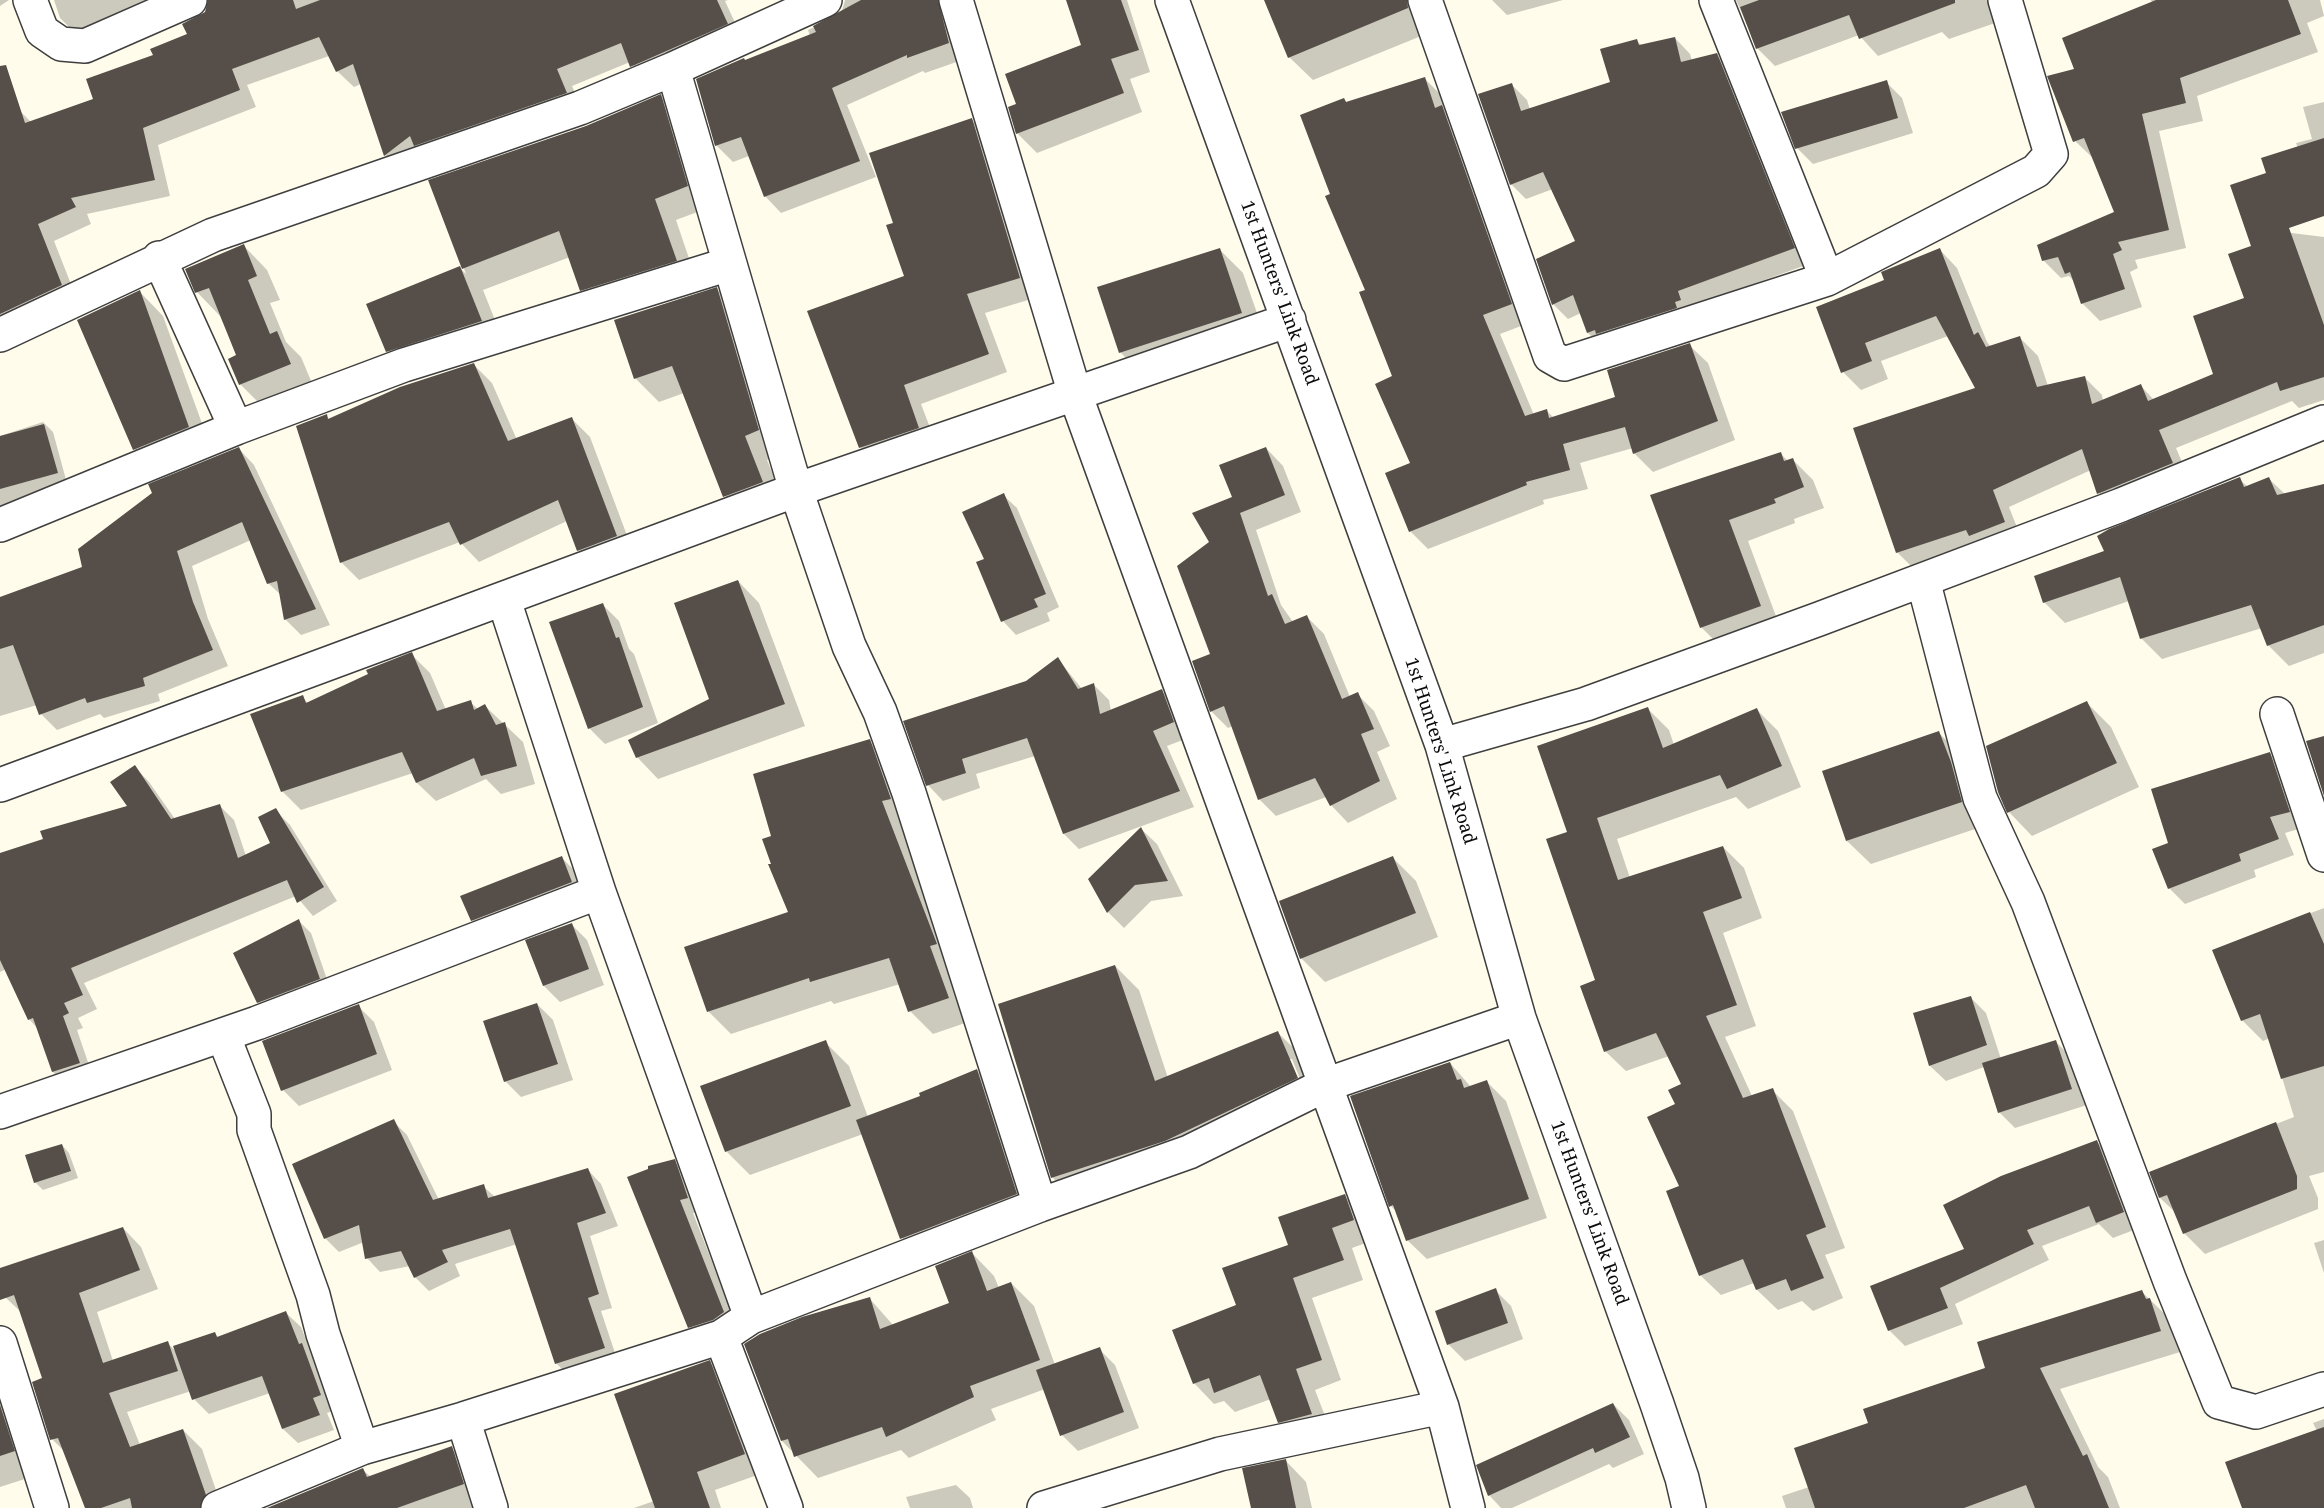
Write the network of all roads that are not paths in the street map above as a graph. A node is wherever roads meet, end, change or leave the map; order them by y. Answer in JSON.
{"nodes":[{"id":1,"x":30,"y":0,"type":"edge"},
{"id":2,"x":190,"y":0,"type":"edge"},
{"id":3,"x":825,"y":0,"type":"edge"},
{"id":4,"x":957,"y":0,"type":"edge"},
{"id":5,"x":1172,"y":0,"type":"edge"},
{"id":6,"x":1425,"y":0,"type":"edge"},
{"id":7,"x":1716,"y":0,"type":"edge"},
{"id":8,"x":2005,"y":0,"type":"edge"},
{"id":9,"x":673,"y":69,"type":"junction"},
{"id":10,"x":159,"y":258,"type":"junction"},
{"id":11,"x":729,"y":264,"type":"junction"},
{"id":12,"x":1827,"y":279,"type":"junction"},
{"id":13,"x":1289,"y":320,"type":"junction"},
{"id":14,"x":0,"y":335,"type":"edge"},
{"id":15,"x":1075,"y":394,"type":"junction"},
{"id":16,"x":2324,"y":422,"type":"edge"},
{"id":17,"x":236,"y":429,"type":"junction"},
{"id":18,"x":796,"y":490,"type":"junction"},
{"id":19,"x":0,"y":525,"type":"edge"},
{"id":20,"x":1923,"y":580,"type":"junction"},
{"id":21,"x":504,"y":600,"type":"junction"},
{"id":22,"x":2277,"y":714,"type":"dead end"},
{"id":23,"x":1442,"y":745,"type":"junction"},
{"id":24,"x":0,"y":785,"type":"edge"},
{"id":25,"x":2324,"y":855,"type":"edge"},
{"id":26,"x":599,"y":892,"type":"junction"},
{"id":27,"x":1519,"y":1018,"type":"junction"},
{"id":28,"x":223,"y":1035,"type":"junction"},
{"id":29,"x":1325,"y":1085,"type":"junction"},
{"id":30,"x":0,"y":1112,"type":"edge"},
{"id":31,"x":1040,"y":1205,"type":"junction"},
{"id":32,"x":752,"y":1317,"type":"junction"},
{"id":33,"x":721,"y":1337,"type":"junction"},
{"id":34,"x":0,"y":1343,"type":"edge"},
{"id":35,"x":2324,"y":1389,"type":"edge"},
{"id":36,"x":1443,"y":1407,"type":"junction"},
{"id":37,"x":463,"y":1419,"type":"junction"},
{"id":38,"x":362,"y":1448,"type":"junction"},
{"id":39,"x":52,"y":1508,"type":"edge"},
{"id":40,"x":218,"y":1508,"type":"edge"},
{"id":41,"x":491,"y":1508,"type":"edge"},
{"id":42,"x":786,"y":1508,"type":"edge"},
{"id":43,"x":1044,"y":1508,"type":"edge"},
{"id":44,"x":1468,"y":1508,"type":"edge"},
{"id":45,"x":1689,"y":1508,"type":"edge"}],
"edges":[{"from":1,"to":2,"type":"street"},
{"from":3,"to":9,"type":"street"},
{"from":4,"to":15,"type":"street"},
{"from":5,"to":13,"type":"street","name":"1st Hunters' Link Road"},
{"from":6,"to":12,"type":"street"},
{"from":7,"to":12,"type":"street"},
{"from":8,"to":12,"type":"street"},
{"from":9,"to":10,"type":"street"},
{"from":9,"to":11,"type":"street"},
{"from":10,"to":14,"type":"street"},
{"from":10,"to":17,"type":"street"},
{"from":11,"to":17,"type":"street"},
{"from":11,"to":18,"type":"street"},
{"from":13,"to":15,"type":"street"},
{"from":13,"to":23,"type":"street","name":"1st Hunters' Link Road"},
{"from":15,"to":18,"type":"street"},
{"from":15,"to":29,"type":"street"},
{"from":16,"to":20,"type":"street"},
{"from":17,"to":19,"type":"street"},
{"from":18,"to":21,"type":"street"},
{"from":18,"to":31,"type":"street"},
{"from":20,"to":23,"type":"street"},
{"from":20,"to":35,"type":"street"},
{"from":21,"to":24,"type":"street"},
{"from":21,"to":26,"type":"street"},
{"from":22,"to":25,"type":"street"},
{"from":23,"to":27,"type":"street","name":"1st Hunters' Link Road"},
{"from":26,"to":28,"type":"street"},
{"from":26,"to":32,"type":"street"},
{"from":27,"to":29,"type":"street"},
{"from":27,"to":45,"type":"street","name":"1st Hunters' Link Road"},
{"from":28,"to":30,"type":"street"},
{"from":28,"to":38,"type":"street"},
{"from":29,"to":31,"type":"street"},
{"from":29,"to":36,"type":"street"},
{"from":31,"to":32,"type":"street"},
{"from":32,"to":33,"type":"street"},
{"from":33,"to":37,"type":"street"},
{"from":33,"to":42,"type":"street"},
{"from":34,"to":39,"type":"street"},
{"from":36,"to":43,"type":"street"},
{"from":36,"to":44,"type":"street"},
{"from":37,"to":38,"type":"street"},
{"from":37,"to":41,"type":"street"},
{"from":38,"to":40,"type":"street"}]}
